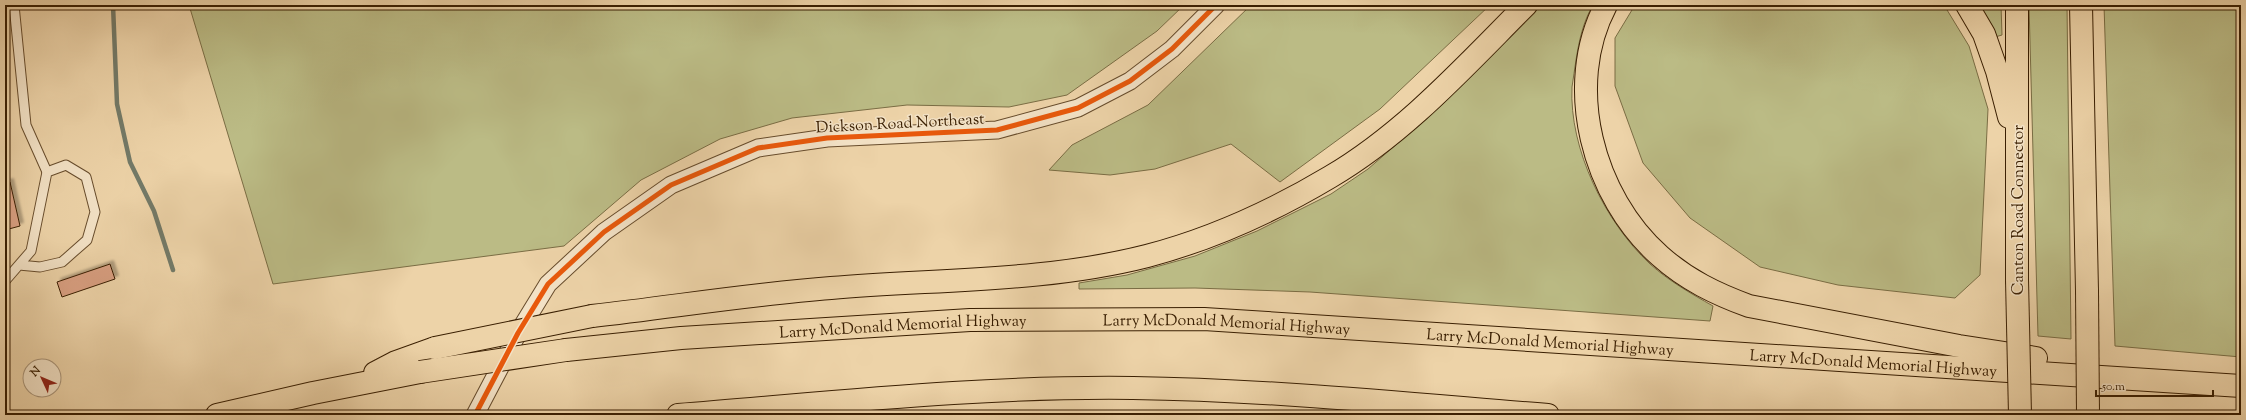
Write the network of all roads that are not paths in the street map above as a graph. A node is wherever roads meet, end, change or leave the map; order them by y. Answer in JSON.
{"nodes":[{"id":1,"x":14,"y":5,"type":"edge"},
{"id":2,"x":1216,"y":5,"type":"edge"},
{"id":3,"x":1526,"y":5,"type":"edge"},
{"id":4,"x":1606,"y":5,"type":"edge"},
{"id":5,"x":1967,"y":5,"type":"edge"},
{"id":6,"x":2017,"y":5,"type":"edge"},
{"id":7,"x":2081,"y":5,"type":"edge"},
{"id":8,"x":2016,"y":142,"type":"junction"},
{"id":9,"x":47,"y":172,"type":"junction"},
{"id":10,"x":19,"y":265,"type":"junction"},
{"id":11,"x":5,"y":281,"type":"edge"},
{"id":12,"x":2087,"y":326,"type":"junction"},
{"id":13,"x":2192,"y":382,"type":"junction"},
{"id":14,"x":2241,"y":386,"type":"edge"},
{"id":15,"x":347,"y":387,"type":"junction"},
{"id":16,"x":1387,"y":403,"type":"junction"},
{"id":17,"x":217,"y":415,"type":"edge"},
{"id":18,"x":475,"y":415,"type":"edge"},
{"id":19,"x":687,"y":415,"type":"edge"},
{"id":20,"x":1420,"y":415,"type":"edge"},
{"id":21,"x":1548,"y":415,"type":"edge"},
{"id":22,"x":2020,"y":415,"type":"edge"},
{"id":23,"x":2088,"y":415,"type":"edge"},
{"id":24,"x":2100,"y":415,"type":"edge"}],
"edges":[{"from":1,"to":9,"type":"lane"},
{"from":2,"to":18,"type":"street","name":"Dickson Road Northeast"},
{"from":3,"to":15,"type":"highway","bridge":true},
{"from":4,"to":13,"type":"highway"},
{"from":5,"to":8,"type":"highway"},
{"from":6,"to":8,"type":"highway","name":"Canton Road Connector"},
{"from":7,"to":12,"type":"highway","bridge":true},
{"from":8,"to":22,"type":"highway","name":"Canton Road Connector","bridge":true},
{"from":9,"to":10,"type":"lane"},
{"from":9,"to":10,"type":"lane"},
{"from":10,"to":11,"type":"lane"},
{"from":12,"to":23,"type":"highway","bridge":true},
{"from":12,"to":24,"type":"highway","bridge":true},
{"from":13,"to":14,"type":"highway","name":"Larry McDonald Memorial Highway"},
{"from":13,"to":15,"type":"highway","name":"Larry McDonald Memorial Highway","bridge":true},
{"from":15,"to":17,"type":"highway","name":"Larry McDonald Memorial Highway"},
{"from":16,"to":19,"type":"highway"},
{"from":16,"to":20,"type":"highway"},
{"from":16,"to":21,"type":"highway"}]}
